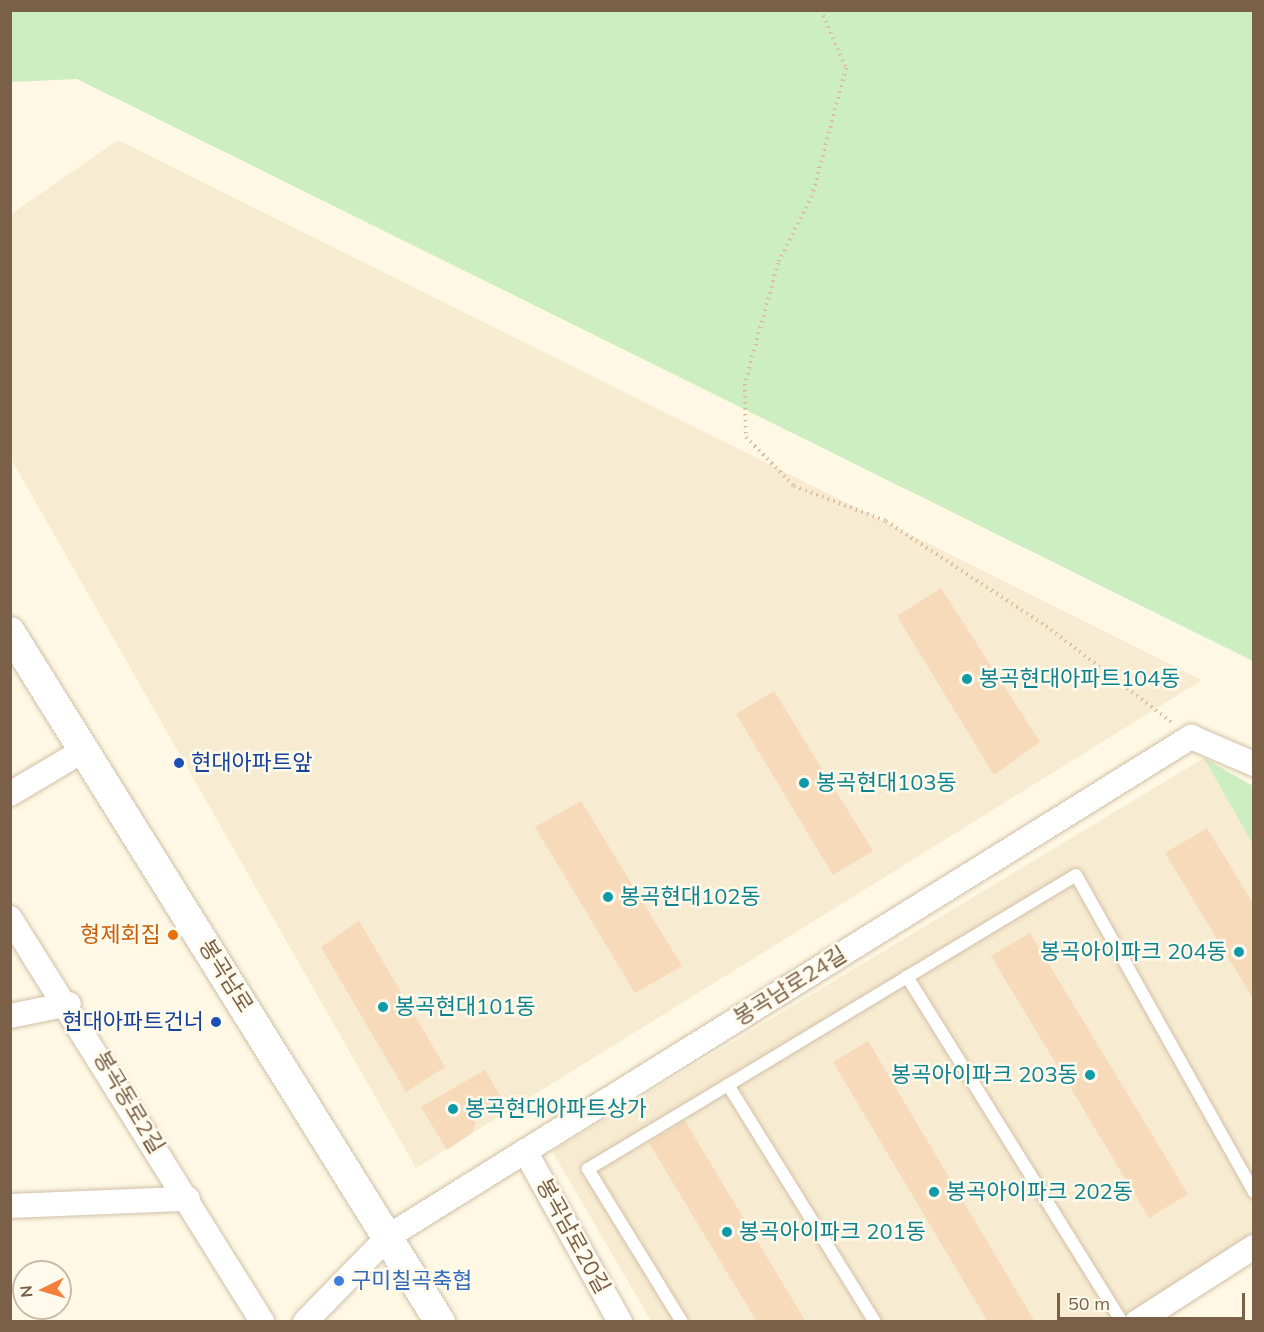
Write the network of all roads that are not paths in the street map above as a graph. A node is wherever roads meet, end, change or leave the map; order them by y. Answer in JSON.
{"nodes":[{"id":1,"x":10,"y":632,"type":"edge"},
{"id":2,"x":84,"y":750,"type":"junction"},
{"id":3,"x":1254,"y":764,"type":"edge"},
{"id":4,"x":10,"y":794,"type":"edge"},
{"id":5,"x":10,"y":918,"type":"edge"},
{"id":6,"x":907,"y":978,"type":"junction"},
{"id":7,"x":69,"y":1004,"type":"junction"},
{"id":8,"x":10,"y":1016,"type":"edge"},
{"id":9,"x":728,"y":1085,"type":"junction"},
{"id":10,"x":525,"y":1151,"type":"junction"},
{"id":11,"x":1254,"y":1192,"type":"edge"},
{"id":12,"x":188,"y":1199,"type":"junction"},
{"id":13,"x":10,"y":1206,"type":"edge"},
{"id":14,"x":390,"y":1236,"type":"junction"},
{"id":15,"x":1254,"y":1247,"type":"edge"},
{"id":16,"x":262,"y":1322,"type":"edge"},
{"id":17,"x":305,"y":1322,"type":"edge"},
{"id":18,"x":440,"y":1322,"type":"edge"},
{"id":19,"x":620,"y":1322,"type":"edge"},
{"id":20,"x":682,"y":1322,"type":"edge"},
{"id":21,"x":875,"y":1322,"type":"edge"},
{"id":22,"x":1122,"y":1322,"type":"edge"},
{"id":23,"x":1137,"y":1322,"type":"edge"}],
"edges":[{"from":1,"to":2,"type":"street","name":"봉곡남로"},
{"from":2,"to":4,"type":"street"},
{"from":2,"to":14,"type":"street","name":"봉곡남로"},
{"from":3,"to":10,"type":"street","name":"봉곡남로24길"},
{"from":5,"to":7,"type":"street","name":"봉곡동로2길"},
{"from":6,"to":9,"type":"lane"},
{"from":6,"to":11,"type":"lane"},
{"from":6,"to":22,"type":"lane"},
{"from":7,"to":8,"type":"street"},
{"from":7,"to":12,"type":"street","name":"봉곡동로2길"},
{"from":9,"to":20,"type":"lane"},
{"from":9,"to":21,"type":"lane"},
{"from":10,"to":14,"type":"street","name":"봉곡남로24길"},
{"from":10,"to":19,"type":"street","name":"봉곡남로20길"},
{"from":12,"to":13,"type":"street"},
{"from":12,"to":16,"type":"street","name":"봉곡동로2길"},
{"from":14,"to":17,"type":"street","name":"봉곡남로24길"},
{"from":14,"to":18,"type":"street","name":"봉곡남로"},
{"from":15,"to":23,"type":"street"}]}
